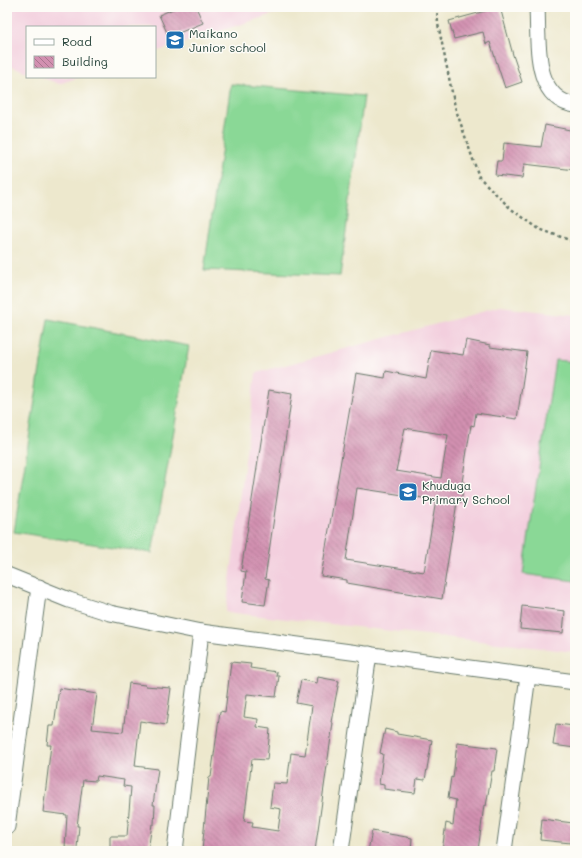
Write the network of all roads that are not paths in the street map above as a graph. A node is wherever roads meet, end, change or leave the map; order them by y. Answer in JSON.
{"nodes":[{"id":1,"x":537,"y":7,"type":"edge"},
{"id":2,"x":575,"y":105,"type":"edge"},
{"id":3,"x":7,"y":575,"type":"edge"},
{"id":4,"x":39,"y":587,"type":"junction"},
{"id":5,"x":201,"y":632,"type":"junction"},
{"id":6,"x":369,"y":654,"type":"junction"},
{"id":7,"x":528,"y":676,"type":"junction"},
{"id":8,"x":575,"y":682,"type":"edge"},
{"id":9,"x":7,"y":827,"type":"edge"},
{"id":10,"x":175,"y":851,"type":"edge"},
{"id":11,"x":341,"y":851,"type":"edge"},
{"id":12,"x":504,"y":851,"type":"edge"}],
"edges":[{"from":1,"to":2,"type":"street"},
{"from":3,"to":4,"type":"street"},
{"from":4,"to":5,"type":"street"},
{"from":4,"to":9,"type":"street"},
{"from":5,"to":6,"type":"street"},
{"from":5,"to":10,"type":"street"},
{"from":6,"to":7,"type":"street"},
{"from":6,"to":11,"type":"street"},
{"from":7,"to":8,"type":"street"},
{"from":7,"to":12,"type":"street"}]}
